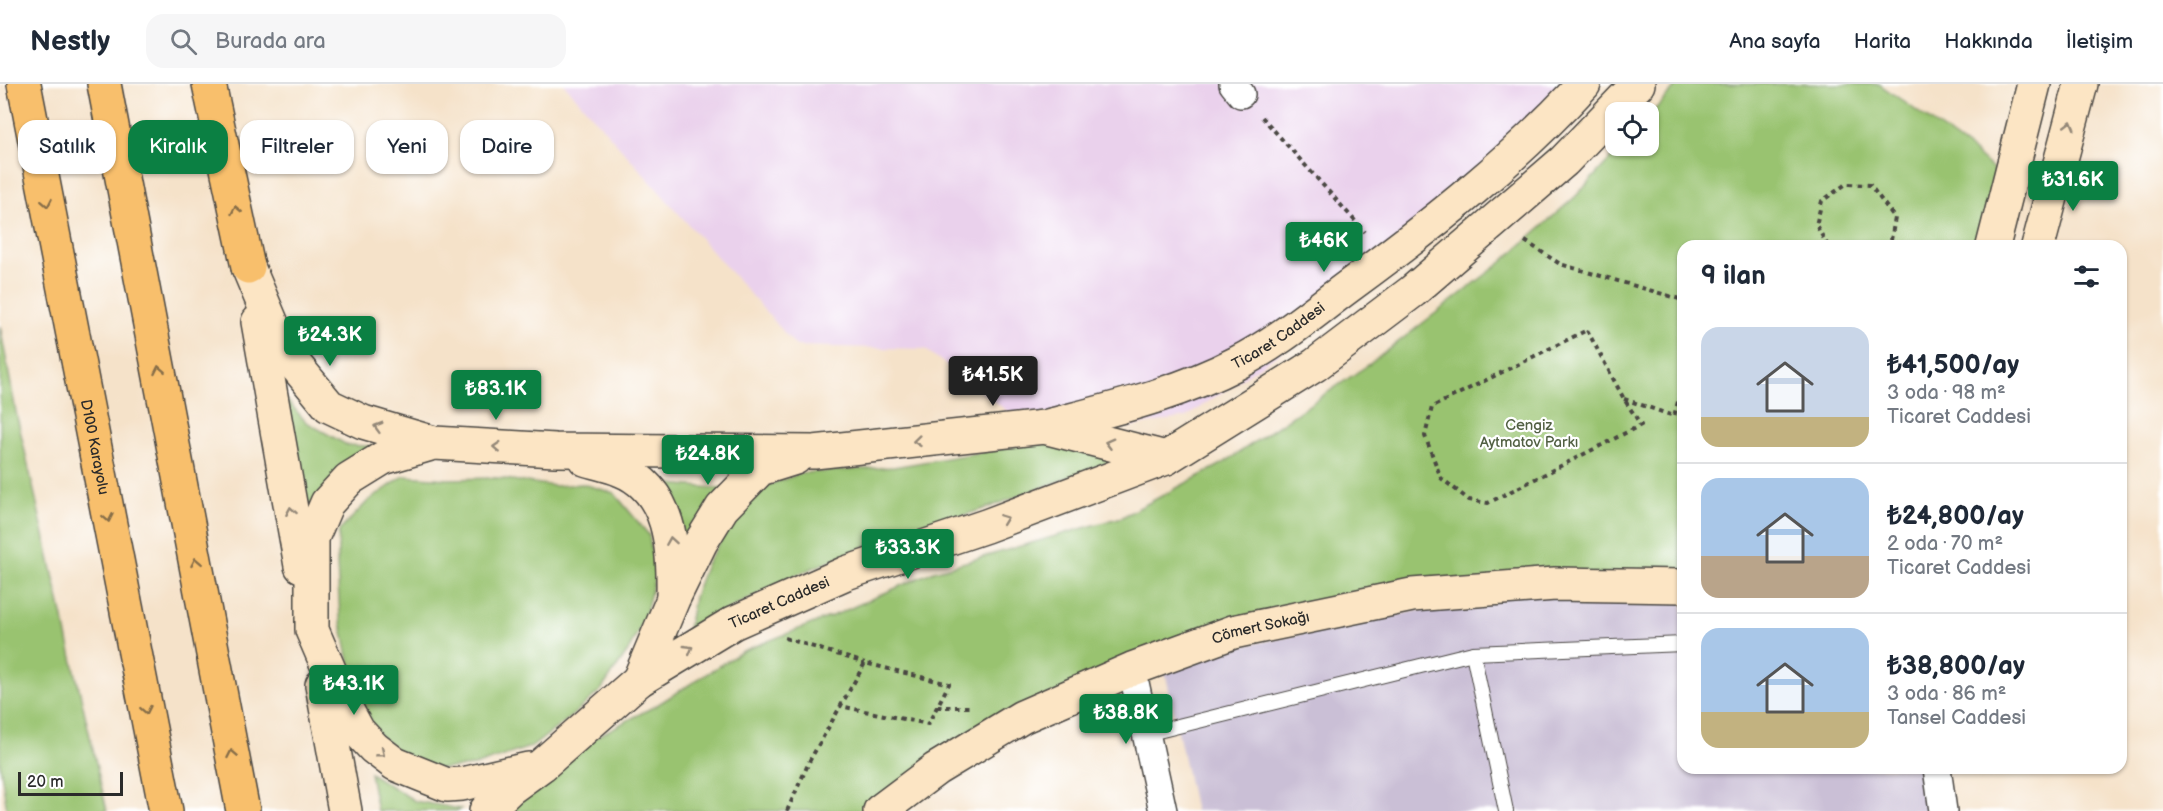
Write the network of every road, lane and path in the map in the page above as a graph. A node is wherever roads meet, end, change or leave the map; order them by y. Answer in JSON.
{"nodes":[{"id":1,"x":24,"y":84,"type":"edge"},
{"id":2,"x":104,"y":84,"type":"edge"},
{"id":3,"x":209,"y":84,"type":"edge"},
{"id":4,"x":1584,"y":84,"type":"edge"},
{"id":5,"x":1638,"y":84,"type":"edge"},
{"id":6,"x":2034,"y":84,"type":"edge"},
{"id":7,"x":2081,"y":84,"type":"edge"},
{"id":8,"x":1237,"y":89,"type":"edge"},
{"id":9,"x":1494,"y":222,"type":"junction"},
{"id":10,"x":1825,"y":240,"type":"edge"},
{"id":11,"x":1891,"y":240,"type":"edge"},
{"id":12,"x":1995,"y":240,"type":"edge"},
{"id":13,"x":2039,"y":240,"type":"edge"},
{"id":14,"x":1387,"y":258,"type":"junction"},
{"id":15,"x":248,"y":267,"type":"junction"},
{"id":16,"x":1677,"y":298,"type":"edge"},
{"id":17,"x":1624,"y":399,"type":"junction"},
{"id":18,"x":1677,"y":405,"type":"edge"},
{"id":19,"x":1044,"y":427,"type":"junction"},
{"id":20,"x":434,"y":443,"type":"junction"},
{"id":21,"x":555,"y":450,"type":"junction"},
{"id":22,"x":814,"y":452,"type":"junction"},
{"id":23,"x":1166,"y":458,"type":"junction"},
{"id":24,"x":1677,"y":586,"type":"edge"},
{"id":25,"x":673,"y":599,"type":"junction"},
{"id":26,"x":733,"y":622,"type":"junction"},
{"id":27,"x":312,"y":630,"type":"junction"},
{"id":28,"x":1677,"y":644,"type":"edge"},
{"id":29,"x":1473,"y":653,"type":"junction"},
{"id":30,"x":865,"y":663,"type":"junction"},
{"id":31,"x":1132,"y":669,"type":"junction"},
{"id":32,"x":639,"y":680,"type":"junction"},
{"id":33,"x":840,"y":706,"type":"junction"},
{"id":34,"x":1146,"y":734,"type":"junction"},
{"id":35,"x":542,"y":765,"type":"junction"},
{"id":36,"x":1938,"y":774,"type":"edge"},
{"id":37,"x":166,"y":811,"type":"edge"},
{"id":38,"x":243,"y":811,"type":"edge"},
{"id":39,"x":345,"y":811,"type":"edge"},
{"id":40,"x":486,"y":811,"type":"edge"},
{"id":41,"x":787,"y":811,"type":"edge"},
{"id":42,"x":880,"y":811,"type":"edge"},
{"id":43,"x":1163,"y":811,"type":"edge"},
{"id":44,"x":1506,"y":811,"type":"edge"},
{"id":45,"x":1942,"y":811,"type":"edge"}],
"edges":[{"from":1,"to":37,"type":"highway","name":"D100 Karayolu","one_way":true},
{"from":38,"to":2,"type":"highway","one_way":true},
{"from":15,"to":3,"type":"highway","one_way":true},
{"from":4,"to":14,"type":"street","name":"Ticaret Caddesi"},
{"from":5,"to":9,"type":"street","name":"Ticaret Caddesi"},
{"from":6,"to":12,"type":"street"},
{"from":13,"to":7,"type":"street","one_way":true},
{"from":8,"to":14,"type":"path"},
{"from":9,"to":16,"type":"path"},
{"from":9,"to":23,"type":"street","name":"Ticaret Caddesi"},
{"from":10,"to":11,"type":"path"},
{"from":14,"to":19,"type":"street","name":"Ticaret Caddesi"},
{"from":20,"to":15,"type":"street","name":"Ticaret Caddesi","one_way":true},
{"from":27,"to":15,"type":"street","one_way":true},
{"from":17,"to":17,"type":"path"},
{"from":17,"to":18,"type":"path"},
{"from":19,"to":22,"type":"street","name":"Ticaret Caddesi","one_way":true},
{"from":23,"to":19,"type":"street","name":"Ticaret Caddesi","one_way":true},
{"from":21,"to":20,"type":"street","name":"Ticaret Caddesi","one_way":true},
{"from":20,"to":27,"type":"street"},
{"from":21,"to":22,"type":"street","name":"Ticaret Caddesi"},
{"from":25,"to":21,"type":"street","name":"Ticaret Caddesi","one_way":true},
{"from":22,"to":25,"type":"street","name":"Ticaret Caddesi"},
{"from":26,"to":23,"type":"street","name":"Ticaret Caddesi","one_way":true},
{"from":24,"to":31,"type":"street","name":"Cömert Sokağı"},
{"from":25,"to":32,"type":"street","name":"Ticaret Caddesi"},
{"from":26,"to":30,"type":"path"},
{"from":32,"to":26,"type":"street","name":"Ticaret Caddesi","one_way":true},
{"from":27,"to":35,"type":"street","one_way":true},
{"from":27,"to":39,"type":"street"},
{"from":28,"to":29,"type":"lane"},
{"from":29,"to":34,"type":"lane"},
{"from":29,"to":44,"type":"lane"},
{"from":30,"to":33,"type":"path"},
{"from":30,"to":33,"type":"path"},
{"from":31,"to":34,"type":"street"},
{"from":31,"to":42,"type":"street","name":"Cömert Sokağı"},
{"from":32,"to":35,"type":"street","name":"Ticaret Caddesi"},
{"from":33,"to":41,"type":"path"},
{"from":34,"to":43,"type":"street"},
{"from":35,"to":40,"type":"street","name":"Ticaret Caddesi"},
{"from":36,"to":45,"type":"street"}]}
